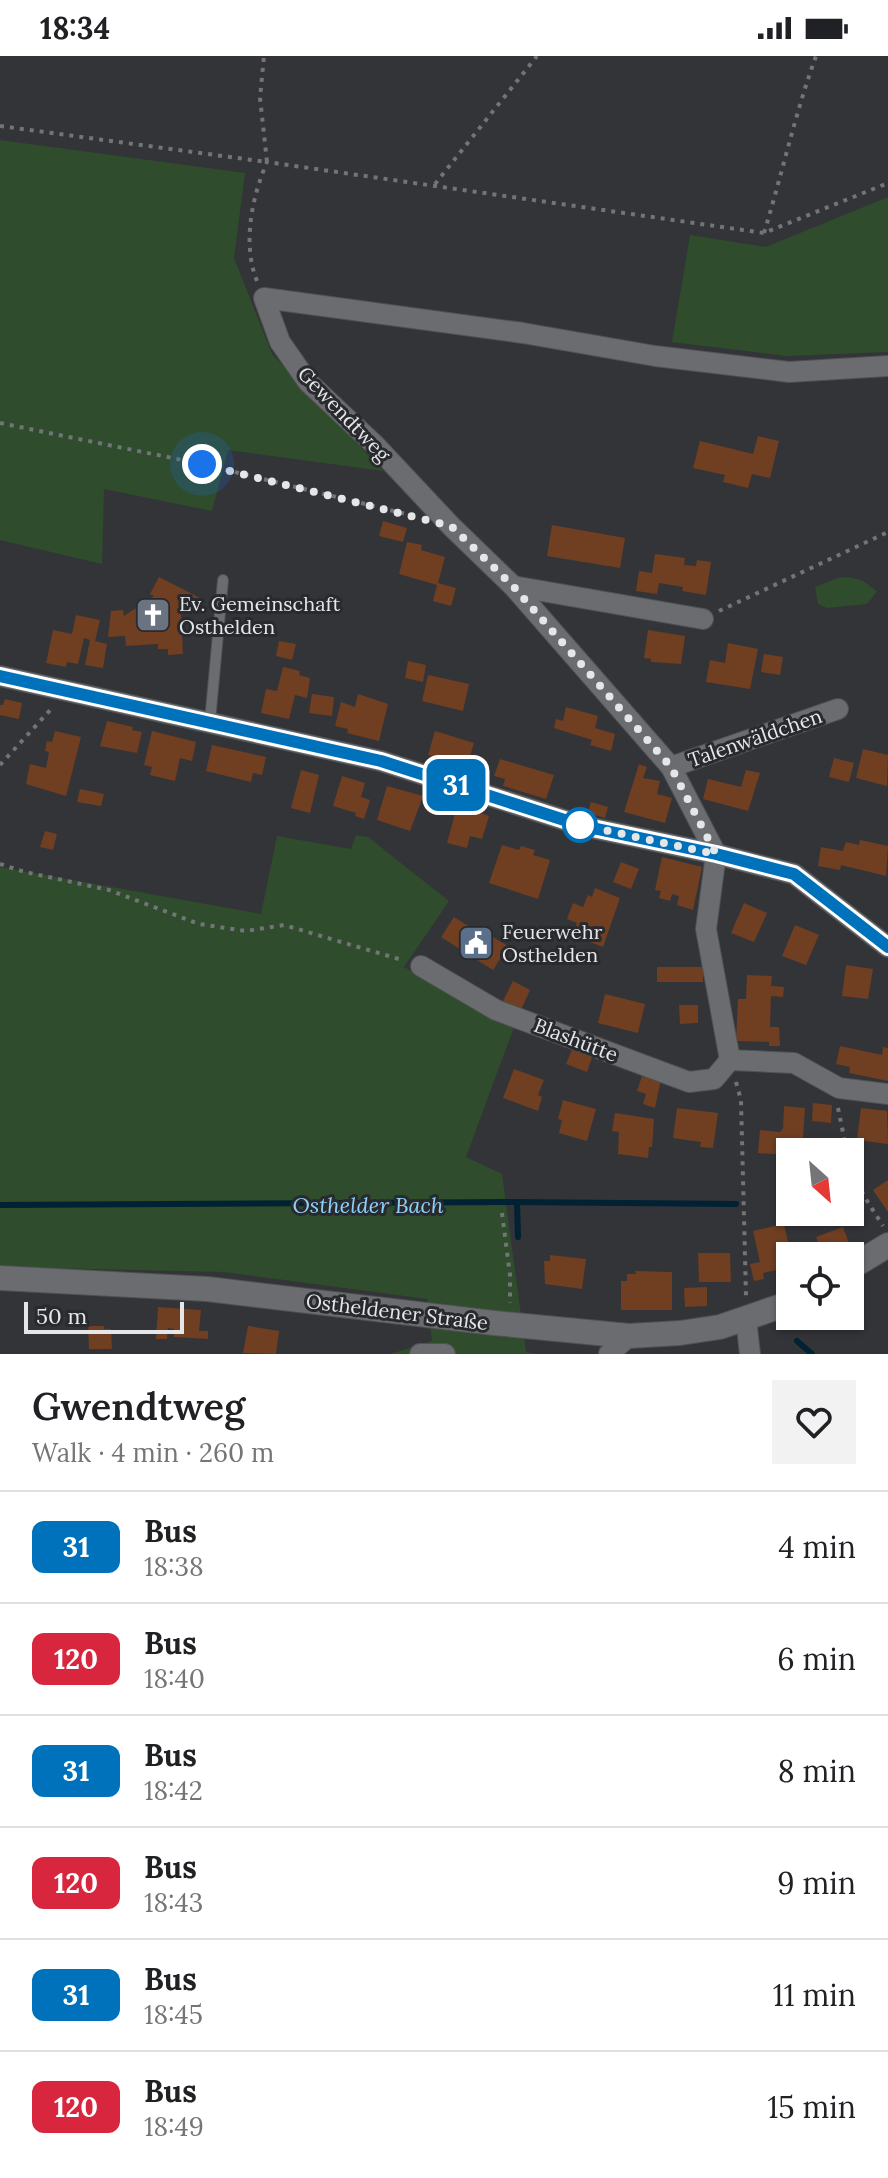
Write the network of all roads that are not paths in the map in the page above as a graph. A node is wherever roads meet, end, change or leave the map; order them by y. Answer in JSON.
{"nodes":[{"id":1,"x":888,"y":366,"type":"edge"},
{"id":2,"x":223,"y":580,"type":"dead end"},
{"id":3,"x":513,"y":586,"type":"junction"},
{"id":4,"x":703,"y":619,"type":"road end"},
{"id":5,"x":0,"y":676,"type":"edge"},
{"id":6,"x":838,"y":709,"type":"dead end"},
{"id":7,"x":210,"y":721,"type":"junction"},
{"id":8,"x":671,"y":767,"type":"junction"},
{"id":9,"x":716,"y":854,"type":"junction"},
{"id":10,"x":888,"y":947,"type":"edge"},
{"id":11,"x":421,"y":966,"type":"road end"},
{"id":12,"x":730,"y":1060,"type":"junction"},
{"id":13,"x":888,"y":1094,"type":"edge"},
{"id":14,"x":888,"y":1245,"type":"edge"},
{"id":15,"x":864,"y":1260,"type":"edge"},
{"id":16,"x":0,"y":1278,"type":"edge"},
{"id":17,"x":776,"y":1308,"type":"edge"},
{"id":18,"x":746,"y":1319,"type":"junction"},
{"id":19,"x":629,"y":1336,"type":"junction"},
{"id":20,"x":420,"y":1354,"type":"edge"},
{"id":21,"x":445,"y":1354,"type":"edge"},
{"id":22,"x":609,"y":1354,"type":"edge"},
{"id":23,"x":750,"y":1354,"type":"edge"}],
"edges":[{"from":1,"to":3,"type":"street","name":"Gewendtweg"},
{"from":2,"to":7,"type":"lane"},
{"from":3,"to":4,"type":"street"},
{"from":3,"to":8,"type":"street","name":"Gewendtweg"},
{"from":5,"to":7,"type":"street"},
{"from":6,"to":8,"type":"street","name":"Talenwäldchen"},
{"from":7,"to":9,"type":"street"},
{"from":8,"to":9,"type":"street","name":"Gewendtweg"},
{"from":9,"to":10,"type":"street"},
{"from":9,"to":12,"type":"street"},
{"from":11,"to":12,"type":"street","name":"Blashütte"},
{"from":12,"to":13,"type":"street"},
{"from":14,"to":15,"type":"main road"},
{"from":16,"to":19,"type":"main road","name":"Ostheldener Straße"},
{"from":17,"to":18,"type":"main road","name":"Ostheldener Straße"},
{"from":18,"to":19,"type":"main road","name":"Ostheldener Straße"},
{"from":18,"to":23,"type":"street"},
{"from":19,"to":22,"type":"street"},
{"from":20,"to":21,"type":"street"}]}
